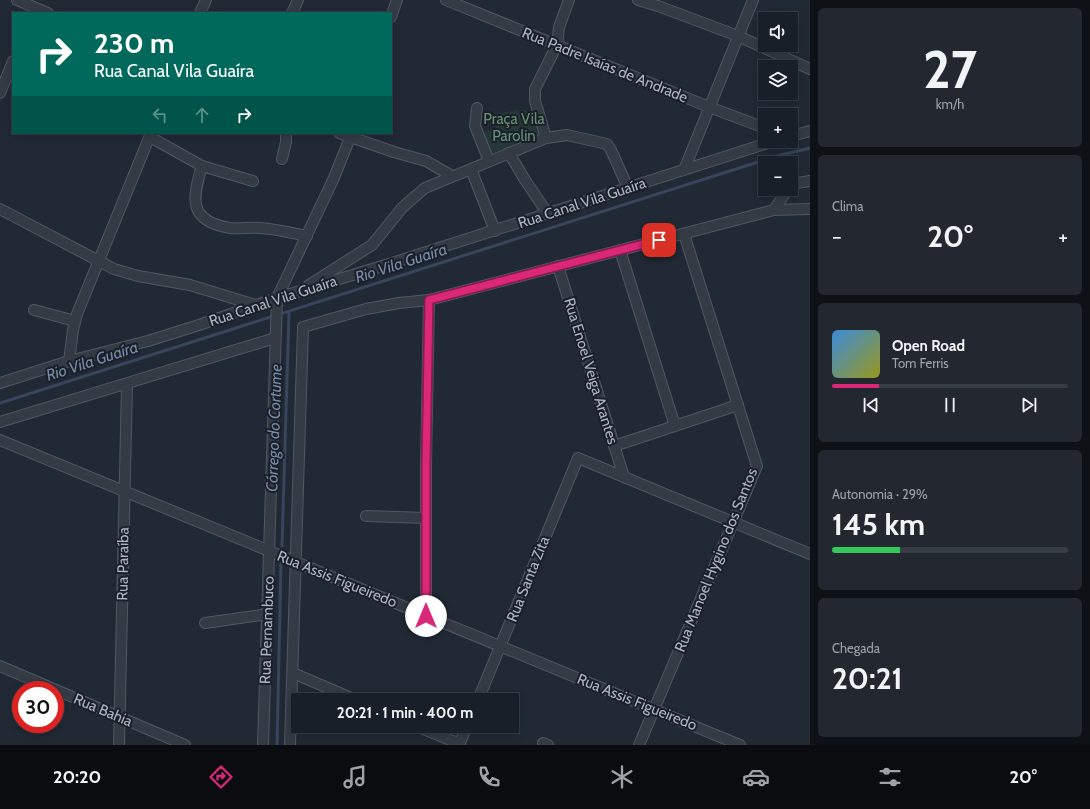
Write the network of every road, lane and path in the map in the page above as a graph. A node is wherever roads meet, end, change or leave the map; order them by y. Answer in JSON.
{"nodes":[{"id":1,"x":17,"y":0,"type":"edge"},
{"id":2,"x":206,"y":0,"type":"edge"},
{"id":3,"x":298,"y":0,"type":"edge"},
{"id":4,"x":397,"y":0,"type":"edge"},
{"id":5,"x":446,"y":0,"type":"edge"},
{"id":6,"x":569,"y":0,"type":"edge"},
{"id":7,"x":638,"y":0,"type":"edge"},
{"id":8,"x":752,"y":0,"type":"edge"},
{"id":9,"x":35,"y":7,"type":"edge"},
{"id":10,"x":46,"y":12,"type":"edge"},
{"id":11,"x":200,"y":12,"type":"edge"},
{"id":12,"x":292,"y":12,"type":"edge"},
{"id":13,"x":392,"y":15,"type":"edge"},
{"id":14,"x":738,"y":36,"type":"junction"},
{"id":15,"x":557,"y":45,"type":"junction"},
{"id":16,"x":12,"y":63,"type":"edge"},
{"id":17,"x":810,"y":69,"type":"edge"},
{"id":18,"x":0,"y":93,"type":"edge"},
{"id":19,"x":709,"y":107,"type":"junction"},
{"id":20,"x":477,"y":108,"type":"dead end"},
{"id":21,"x":758,"y":125,"type":"edge"},
{"id":22,"x":810,"y":131,"type":"edge"},
{"id":23,"x":286,"y":134,"type":"edge"},
{"id":24,"x":798,"y":134,"type":"edge"},
{"id":25,"x":150,"y":135,"type":"edge"},
{"id":26,"x":352,"y":136,"type":"edge"},
{"id":27,"x":546,"y":138,"type":"junction"},
{"id":28,"x":758,"y":146,"type":"edge"},
{"id":29,"x":509,"y":153,"type":"junction"},
{"id":30,"x":282,"y":159,"type":"dead end"},
{"id":31,"x":489,"y":161,"type":"junction"},
{"id":32,"x":202,"y":166,"type":"junction"},
{"id":33,"x":471,"y":169,"type":"junction"},
{"id":34,"x":684,"y":170,"type":"junction"},
{"id":35,"x":452,"y":176,"type":"junction"},
{"id":36,"x":253,"y":181,"type":"dead end"},
{"id":37,"x":810,"y":181,"type":"edge"},
{"id":38,"x":798,"y":183,"type":"edge"},
{"id":39,"x":628,"y":188,"type":"junction"},
{"id":40,"x":783,"y":196,"type":"edge"},
{"id":41,"x":810,"y":208,"type":"edge"},
{"id":42,"x":0,"y":209,"type":"edge"},
{"id":43,"x":774,"y":210,"type":"junction"},
{"id":44,"x":548,"y":214,"type":"junction"},
{"id":45,"x":495,"y":231,"type":"junction"},
{"id":46,"x":684,"y":234,"type":"junction"},
{"id":47,"x":307,"y":236,"type":"junction"},
{"id":48,"x":620,"y":250,"type":"junction"},
{"id":49,"x":98,"y":261,"type":"junction"},
{"id":50,"x":558,"y":266,"type":"junction"},
{"id":51,"x":300,"y":291,"type":"junction"},
{"id":52,"x":277,"y":298,"type":"junction"},
{"id":53,"x":429,"y":300,"type":"junction"},
{"id":54,"x":255,"y":305,"type":"junction"},
{"id":55,"x":34,"y":310,"type":"dead end"},
{"id":56,"x":75,"y":322,"type":"junction"},
{"id":57,"x":275,"y":338,"type":"junction"},
{"id":58,"x":70,"y":361,"type":"junction"},
{"id":59,"x":0,"y":383,"type":"edge"},
{"id":60,"x":127,"y":384,"type":"junction"},
{"id":61,"x":738,"y":405,"type":"junction"},
{"id":62,"x":0,"y":422,"type":"edge"},
{"id":63,"x":674,"y":426,"type":"junction"},
{"id":64,"x":0,"y":440,"type":"edge"},
{"id":65,"x":614,"y":446,"type":"junction"},
{"id":66,"x":624,"y":477,"type":"junction"},
{"id":67,"x":124,"y":492,"type":"junction"},
{"id":68,"x":366,"y":516,"type":"dead end"},
{"id":69,"x":426,"y":518,"type":"junction"},
{"id":70,"x":733,"y":522,"type":"junction"},
{"id":71,"x":269,"y":551,"type":"junction"},
{"id":72,"x":810,"y":554,"type":"edge"},
{"id":73,"x":296,"y":562,"type":"junction"},
{"id":74,"x":268,"y":614,"type":"junction"},
{"id":75,"x":426,"y":616,"type":"junction"},
{"id":76,"x":205,"y":623,"type":"dead end"},
{"id":77,"x":500,"y":646,"type":"junction"},
{"id":78,"x":0,"y":666,"type":"edge"},
{"id":79,"x":293,"y":673,"type":"junction"},
{"id":80,"x":340,"y":693,"type":"edge"},
{"id":81,"x":481,"y":693,"type":"edge"},
{"id":82,"x":654,"y":709,"type":"junction"},
{"id":83,"x":119,"y":717,"type":"junction"},
{"id":84,"x":432,"y":733,"type":"edge"},
{"id":85,"x":464,"y":733,"type":"edge"},
{"id":86,"x":119,"y":745,"type":"edge"},
{"id":87,"x":185,"y":745,"type":"edge"},
{"id":88,"x":263,"y":745,"type":"edge"},
{"id":89,"x":290,"y":745,"type":"edge"},
{"id":90,"x":459,"y":745,"type":"edge"},
{"id":91,"x":639,"y":745,"type":"edge"},
{"id":92,"x":740,"y":745,"type":"edge"}],
"edges":[{"from":1,"to":9,"type":"street"},
{"from":2,"to":11,"type":"street"},
{"from":3,"to":12,"type":"street"},
{"from":4,"to":13,"type":"street"},
{"from":5,"to":15,"type":"street","name":"Rua Padre Isaías de Andrade"},
{"from":6,"to":15,"type":"street"},
{"from":7,"to":14,"type":"street"},
{"from":8,"to":14,"type":"street"},
{"from":9,"to":10,"type":"street"},
{"from":14,"to":17,"type":"street"},
{"from":14,"to":19,"type":"street"},
{"from":15,"to":19,"type":"street","name":"Rua Padre Isaías de Andrade"},
{"from":15,"to":27,"type":"street"},
{"from":16,"to":18,"type":"street"},
{"from":19,"to":21,"type":"street","name":"Rua Padre Isaías de Andrade"},
{"from":19,"to":34,"type":"street"},
{"from":20,"to":31,"type":"street"},
{"from":22,"to":24,"type":"street"},
{"from":23,"to":30,"type":"street"},
{"from":25,"to":32,"type":"street"},
{"from":25,"to":49,"type":"street"},
{"from":26,"to":35,"type":"street"},
{"from":26,"to":47,"type":"street"},
{"from":27,"to":29,"type":"street"},
{"from":27,"to":39,"type":"street"},
{"from":28,"to":34,"type":"street","name":"Rua Canal Vila Guaíra"},
{"from":29,"to":31,"type":"street"},
{"from":29,"to":44,"type":"street"},
{"from":31,"to":33,"type":"street"},
{"from":32,"to":36,"type":"street"},
{"from":32,"to":47,"type":"street"},
{"from":33,"to":35,"type":"street"},
{"from":33,"to":45,"type":"street"},
{"from":34,"to":39,"type":"street","name":"Rua Canal Vila Guaíra"},
{"from":35,"to":51,"type":"street"},
{"from":37,"to":38,"type":"street"},
{"from":39,"to":44,"type":"street","name":"Rua Canal Vila Guaíra"},
{"from":40,"to":43,"type":"street"},
{"from":41,"to":43,"type":"street"},
{"from":42,"to":49,"type":"street"},
{"from":43,"to":46,"type":"street"},
{"from":44,"to":45,"type":"street","name":"Rua Canal Vila Guaíra"},
{"from":45,"to":51,"type":"street","name":"Rua Canal Vila Guaíra"},
{"from":46,"to":48,"type":"street"},
{"from":46,"to":61,"type":"street","name":"Rua Manoel Hygino dos Santos"},
{"from":47,"to":52,"type":"street"},
{"from":48,"to":50,"type":"street"},
{"from":48,"to":63,"type":"street"},
{"from":49,"to":54,"type":"street"},
{"from":49,"to":56,"type":"street"},
{"from":50,"to":53,"type":"street"},
{"from":50,"to":65,"type":"street","name":"Rua Enoel Veiga Arantes"},
{"from":51,"to":52,"type":"street","name":"Rua Canal Vila Guaíra"},
{"from":52,"to":54,"type":"street","name":"Rua Canal Vila Guaíra"},
{"from":52,"to":57,"type":"street","name":"Rua Pernambuco"},
{"from":53,"to":69,"type":"street"},
{"from":53,"to":73,"type":"street","name":"Rua Pernambuco"},
{"from":54,"to":58,"type":"street","name":"Rua Canal Vila Guaíra"},
{"from":55,"to":56,"type":"street"},
{"from":56,"to":58,"type":"street"},
{"from":57,"to":60,"type":"street"},
{"from":57,"to":71,"type":"street","name":"Rua Pernambuco"},
{"from":58,"to":59,"type":"street","name":"Rua Canal Vila Guaíra"},
{"from":60,"to":62,"type":"street"},
{"from":60,"to":67,"type":"street","name":"Rua Paraíba"},
{"from":61,"to":63,"type":"street"},
{"from":61,"to":70,"type":"street","name":"Rua Manoel Hygino dos Santos"},
{"from":63,"to":65,"type":"street"},
{"from":64,"to":67,"type":"street","name":"Rua Assis Figueiredo"},
{"from":65,"to":66,"type":"street","name":"Rua Enoel Veiga Arantes"},
{"from":66,"to":70,"type":"street"},
{"from":66,"to":77,"type":"street","name":"Rua Santa Zita"},
{"from":67,"to":71,"type":"street","name":"Rua Assis Figueiredo"},
{"from":67,"to":83,"type":"street","name":"Rua Paraíba"},
{"from":68,"to":69,"type":"street"},
{"from":69,"to":75,"type":"street"},
{"from":70,"to":72,"type":"street"},
{"from":70,"to":82,"type":"street","name":"Rua Manoel Hygino dos Santos"},
{"from":71,"to":73,"type":"street","name":"Rua Assis Figueiredo"},
{"from":71,"to":74,"type":"street","name":"Rua Pernambuco"},
{"from":73,"to":75,"type":"street","name":"Rua Assis Figueiredo"},
{"from":73,"to":79,"type":"street","name":"Rua Pernambuco"},
{"from":74,"to":76,"type":"street"},
{"from":74,"to":88,"type":"street","name":"Rua Pernambuco"},
{"from":75,"to":77,"type":"street","name":"Rua Assis Figueiredo"},
{"from":77,"to":81,"type":"street","name":"Rua Santa Zita"},
{"from":77,"to":82,"type":"street","name":"Rua Assis Figueiredo"},
{"from":78,"to":83,"type":"street","name":"Rua Bahia"},
{"from":79,"to":80,"type":"street"},
{"from":79,"to":89,"type":"street","name":"Rua Pernambuco"},
{"from":82,"to":91,"type":"street","name":"Rua Manoel Hygino dos Santos"},
{"from":82,"to":92,"type":"street","name":"Rua Assis Figueiredo"},
{"from":83,"to":86,"type":"street","name":"Rua Paraíba"},
{"from":83,"to":87,"type":"street","name":"Rua Bahia"},
{"from":84,"to":90,"type":"street"},
{"from":85,"to":90,"type":"street"}]}
